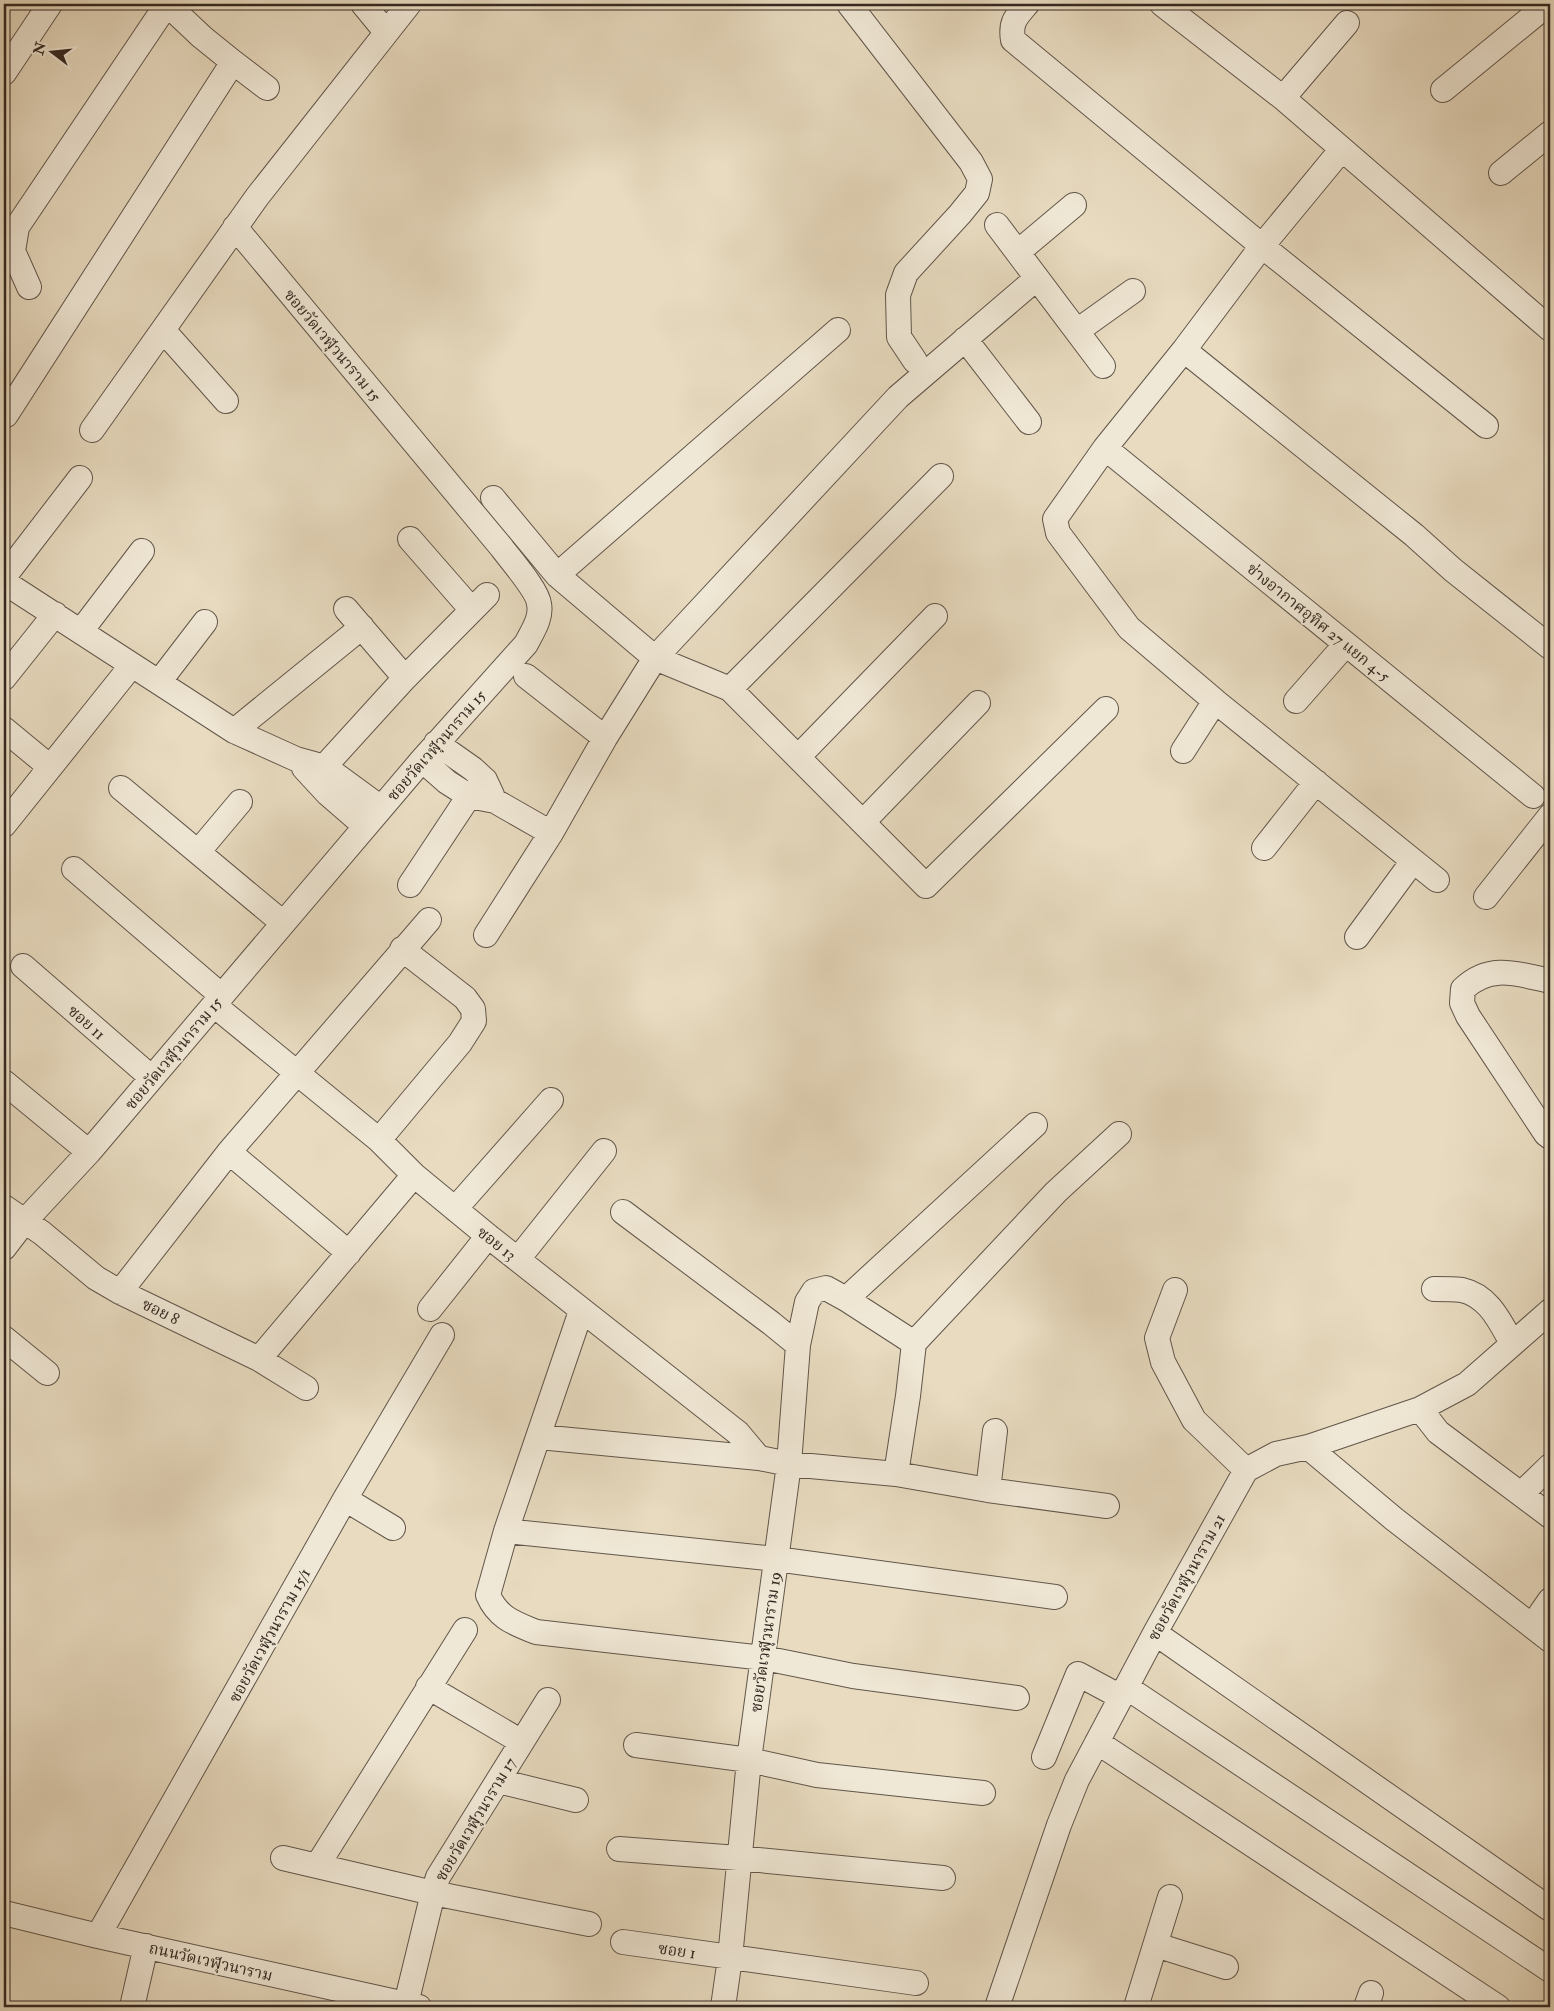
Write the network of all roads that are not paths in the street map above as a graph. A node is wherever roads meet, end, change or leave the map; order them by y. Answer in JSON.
{"nodes":[{"id":1,"x":50,"y":4,"type":"edge"},
{"id":2,"x":167,"y":4,"type":"edge"},
{"id":3,"x":363,"y":4,"type":"edge"},
{"id":4,"x":409,"y":4,"type":"edge"},
{"id":5,"x":849,"y":4,"type":"edge"},
{"id":6,"x":1027,"y":4,"type":"edge"},
{"id":7,"x":1162,"y":4,"type":"edge"},
{"id":8,"x":1548,"y":4,"type":"edge"},
{"id":9,"x":1347,"y":23,"type":"dead end"},
{"id":10,"x":386,"y":32,"type":"junction"},
{"id":11,"x":233,"y":62,"type":"junction"},
{"id":12,"x":4,"y":73,"type":"edge"},
{"id":13,"x":267,"y":88,"type":"dead end"},
{"id":14,"x":1443,"y":90,"type":"dead end"},
{"id":15,"x":1283,"y":98,"type":"junction"},
{"id":16,"x":1550,"y":133,"type":"edge"},
{"id":17,"x":1342,"y":149,"type":"junction"},
{"id":18,"x":1501,"y":173,"type":"dead end"},
{"id":19,"x":1074,"y":205,"type":"dead end"},
{"id":20,"x":997,"y":225,"type":"dead end"},
{"id":21,"x":235,"y":227,"type":"junction"},
{"id":22,"x":1262,"y":246,"type":"junction"},
{"id":23,"x":1018,"y":252,"type":"junction"},
{"id":24,"x":1037,"y":278,"type":"junction"},
{"id":25,"x":29,"y":287,"type":"dead end"},
{"id":26,"x":1133,"y":291,"type":"dead end"},
{"id":27,"x":1550,"y":329,"type":"edge"},
{"id":28,"x":163,"y":330,"type":"junction"},
{"id":29,"x":838,"y":330,"type":"dead end"},
{"id":30,"x":1077,"y":331,"type":"junction"},
{"id":31,"x":965,"y":339,"type":"junction"},
{"id":32,"x":1184,"y":350,"type":"junction"},
{"id":33,"x":915,"y":361,"type":"dead end"},
{"id":34,"x":1103,"y":366,"type":"dead end"},
{"id":35,"x":226,"y":401,"type":"dead end"},
{"id":36,"x":6,"y":415,"type":"dead end"},
{"id":37,"x":1028,"y":422,"type":"dead end"},
{"id":38,"x":1486,"y":426,"type":"dead end"},
{"id":39,"x":92,"y":430,"type":"dead end"},
{"id":40,"x":1105,"y":448,"type":"junction"},
{"id":41,"x":941,"y":476,"type":"dead end"},
{"id":42,"x":80,"y":478,"type":"dead end"},
{"id":43,"x":493,"y":498,"type":"dead end"},
{"id":44,"x":410,"y":539,"type":"dead end"},
{"id":45,"x":142,"y":551,"type":"dead end"},
{"id":46,"x":557,"y":575,"type":"junction"},
{"id":47,"x":4,"y":577,"type":"edge"},
{"id":48,"x":4,"y":582,"type":"edge"},
{"id":49,"x":346,"y":609,"type":"dead end"},
{"id":50,"x":55,"y":614,"type":"junction"},
{"id":51,"x":935,"y":616,"type":"dead end"},
{"id":52,"x":205,"y":622,"type":"dead end"},
{"id":53,"x":362,"y":627,"type":"junction"},
{"id":54,"x":81,"y":631,"type":"junction"},
{"id":55,"x":1346,"y":644,"type":"junction"},
{"id":56,"x":1550,"y":647,"type":"edge"},
{"id":57,"x":656,"y":658,"type":"junction"},
{"id":58,"x":132,"y":665,"type":"junction"},
{"id":59,"x":526,"y":676,"type":"dead end"},
{"id":60,"x":4,"y":678,"type":"edge"},
{"id":61,"x":405,"y":678,"type":"junction"},
{"id":62,"x":159,"y":682,"type":"junction"},
{"id":63,"x":730,"y":688,"type":"junction"},
{"id":64,"x":1215,"y":701,"type":"junction"},
{"id":65,"x":1296,"y":701,"type":"dead end"},
{"id":66,"x":978,"y":703,"type":"dead end"},
{"id":67,"x":1106,"y":710,"type":"dead end"},
{"id":68,"x":4,"y":729,"type":"edge"},
{"id":69,"x":234,"y":731,"type":"junction"},
{"id":70,"x":605,"y":738,"type":"junction"},
{"id":71,"x":429,"y":751,"type":"junction"},
{"id":72,"x":1183,"y":751,"type":"dead end"},
{"id":73,"x":798,"y":757,"type":"junction"},
{"id":74,"x":50,"y":767,"type":"junction"},
{"id":75,"x":319,"y":773,"type":"junction"},
{"id":76,"x":1316,"y":782,"type":"junction"},
{"id":77,"x":121,"y":788,"type":"dead end"},
{"id":78,"x":483,"y":792,"type":"junction"},
{"id":79,"x":1533,"y":796,"type":"dead end"},
{"id":80,"x":240,"y":802,"type":"dead end"},
{"id":81,"x":381,"y":808,"type":"junction"},
{"id":82,"x":1550,"y":816,"type":"edge"},
{"id":83,"x":863,"y":822,"type":"junction"},
{"id":84,"x":4,"y":825,"type":"edge"},
{"id":85,"x":366,"y":826,"type":"junction"},
{"id":86,"x":551,"y":833,"type":"junction"},
{"id":87,"x":1264,"y":848,"type":"dead end"},
{"id":88,"x":198,"y":852,"type":"junction"},
{"id":89,"x":1413,"y":861,"type":"junction"},
{"id":90,"x":74,"y":869,"type":"dead end"},
{"id":91,"x":1437,"y":880,"type":"dead end"},
{"id":92,"x":410,"y":886,"type":"dead end"},
{"id":93,"x":1486,"y":897,"type":"dead end"},
{"id":94,"x":429,"y":920,"type":"dead end"},
{"id":95,"x":283,"y":923,"type":"junction"},
{"id":96,"x":486,"y":935,"type":"dead end"},
{"id":97,"x":1357,"y":937,"type":"dead end"},
{"id":98,"x":402,"y":949,"type":"junction"},
{"id":99,"x":23,"y":966,"type":"dead end"},
{"id":100,"x":1550,"y":981,"type":"edge"},
{"id":101,"x":218,"y":1000,"type":"junction"},
{"id":102,"x":296,"y":1073,"type":"junction"},
{"id":103,"x":152,"y":1078,"type":"junction"},
{"id":104,"x":4,"y":1082,"type":"edge"},
{"id":105,"x":550,"y":1100,"type":"dead end"},
{"id":106,"x":1035,"y":1125,"type":"dead end"},
{"id":107,"x":1119,"y":1134,"type":"dead end"},
{"id":108,"x":1550,"y":1137,"type":"edge"},
{"id":109,"x":379,"y":1140,"type":"junction"},
{"id":110,"x":604,"y":1151,"type":"dead end"},
{"id":111,"x":89,"y":1152,"type":"junction"},
{"id":112,"x":229,"y":1152,"type":"junction"},
{"id":113,"x":414,"y":1175,"type":"junction"},
{"id":114,"x":4,"y":1208,"type":"edge"},
{"id":115,"x":455,"y":1209,"type":"junction"},
{"id":116,"x":623,"y":1212,"type":"dead end"},
{"id":117,"x":24,"y":1222,"type":"junction"},
{"id":118,"x":488,"y":1236,"type":"junction"},
{"id":119,"x":4,"y":1248,"type":"edge"},
{"id":120,"x":349,"y":1252,"type":"junction"},
{"id":121,"x":518,"y":1259,"type":"junction"},
{"id":122,"x":1434,"y":1289,"type":"dead end"},
{"id":123,"x":1175,"y":1290,"type":"dead end"},
{"id":124,"x":120,"y":1292,"type":"junction"},
{"id":125,"x":846,"y":1299,"type":"junction"},
{"id":126,"x":430,"y":1309,"type":"dead end"},
{"id":127,"x":581,"y":1311,"type":"junction"},
{"id":128,"x":1550,"y":1311,"type":"edge"},
{"id":129,"x":442,"y":1335,"type":"dead end"},
{"id":130,"x":4,"y":1338,"type":"edge"},
{"id":131,"x":914,"y":1343,"type":"junction"},
{"id":132,"x":1512,"y":1343,"type":"junction"},
{"id":133,"x":798,"y":1345,"type":"junction"},
{"id":134,"x":259,"y":1359,"type":"junction"},
{"id":135,"x":47,"y":1373,"type":"dead end"},
{"id":136,"x":306,"y":1388,"type":"dead end"},
{"id":137,"x":1420,"y":1409,"type":"junction"},
{"id":138,"x":995,"y":1431,"type":"dead end"},
{"id":139,"x":539,"y":1437,"type":"junction"},
{"id":140,"x":1308,"y":1447,"type":"junction"},
{"id":141,"x":759,"y":1458,"type":"junction"},
{"id":142,"x":790,"y":1464,"type":"junction"},
{"id":143,"x":1550,"y":1466,"type":"edge"},
{"id":144,"x":1246,"y":1470,"type":"junction"},
{"id":145,"x":896,"y":1474,"type":"junction"},
{"id":146,"x":988,"y":1490,"type":"junction"},
{"id":147,"x":1521,"y":1494,"type":"junction"},
{"id":148,"x":345,"y":1499,"type":"junction"},
{"id":149,"x":1106,"y":1506,"type":"dead end"},
{"id":150,"x":1550,"y":1516,"type":"edge"},
{"id":151,"x":393,"y":1528,"type":"dead end"},
{"id":152,"x":506,"y":1531,"type":"junction"},
{"id":153,"x":776,"y":1559,"type":"junction"},
{"id":154,"x":1055,"y":1598,"type":"dead end"},
{"id":155,"x":1550,"y":1600,"type":"edge"},
{"id":156,"x":1532,"y":1626,"type":"junction"},
{"id":157,"x":465,"y":1630,"type":"dead end"},
{"id":158,"x":1155,"y":1633,"type":"junction"},
{"id":159,"x":1550,"y":1640,"type":"edge"},
{"id":160,"x":764,"y":1658,"type":"junction"},
{"id":161,"x":428,"y":1686,"type":"junction"},
{"id":162,"x":1124,"y":1692,"type":"junction"},
{"id":163,"x":1018,"y":1698,"type":"dead end"},
{"id":164,"x":548,"y":1700,"type":"dead end"},
{"id":165,"x":522,"y":1742,"type":"junction"},
{"id":166,"x":1097,"y":1742,"type":"junction"},
{"id":167,"x":636,"y":1745,"type":"dead end"},
{"id":168,"x":1044,"y":1757,"type":"dead end"},
{"id":169,"x":749,"y":1760,"type":"junction"},
{"id":170,"x":498,"y":1781,"type":"junction"},
{"id":171,"x":983,"y":1793,"type":"dead end"},
{"id":172,"x":576,"y":1800,"type":"dead end"},
{"id":173,"x":618,"y":1849,"type":"dead end"},
{"id":174,"x":283,"y":1858,"type":"dead end"},
{"id":175,"x":738,"y":1858,"type":"junction"},
{"id":176,"x":317,"y":1866,"type":"junction"},
{"id":177,"x":943,"y":1878,"type":"dead end"},
{"id":178,"x":433,"y":1893,"type":"junction"},
{"id":179,"x":1170,"y":1897,"type":"dead end"},
{"id":180,"x":1550,"y":1909,"type":"edge"},
{"id":181,"x":4,"y":1913,"type":"edge"},
{"id":182,"x":589,"y":1924,"type":"dead end"},
{"id":183,"x":98,"y":1936,"type":"junction"},
{"id":184,"x":623,"y":1942,"type":"dead end"},
{"id":185,"x":1156,"y":1945,"type":"junction"},
{"id":186,"x":146,"y":1946,"type":"junction"},
{"id":187,"x":730,"y":1958,"type":"junction"},
{"id":188,"x":1226,"y":1967,"type":"dead end"},
{"id":189,"x":1550,"y":1970,"type":"edge"},
{"id":190,"x":916,"y":1983,"type":"dead end"},
{"id":191,"x":373,"y":2002,"type":"edge"},
{"id":192,"x":412,"y":2006,"type":"edge"},
{"id":193,"x":132,"y":2007,"type":"edge"},
{"id":194,"x":723,"y":2007,"type":"edge"},
{"id":195,"x":997,"y":2007,"type":"edge"},
{"id":196,"x":1136,"y":2007,"type":"edge"},
{"id":197,"x":1498,"y":2007,"type":"edge"}],
"edges":[{"from":1,"to":12,"type":"street"},
{"from":2,"to":11,"type":"street"},
{"from":2,"to":25,"type":"street"},
{"from":3,"to":10,"type":"street"},
{"from":4,"to":10,"type":"street"},
{"from":5,"to":33,"type":"street"},
{"from":6,"to":22,"type":"street"},
{"from":7,"to":15,"type":"street"},
{"from":8,"to":14,"type":"street"},
{"from":9,"to":15,"type":"street"},
{"from":10,"to":21,"type":"street"},
{"from":11,"to":13,"type":"street"},
{"from":11,"to":36,"type":"street"},
{"from":15,"to":17,"type":"street"},
{"from":16,"to":18,"type":"street"},
{"from":17,"to":22,"type":"street"},
{"from":17,"to":27,"type":"street"},
{"from":19,"to":23,"type":"street"},
{"from":20,"to":23,"type":"street"},
{"from":21,"to":28,"type":"street"},
{"from":21,"to":71,"type":"street","name":"ซอยวัดเวฬุวนาราม 15"},
{"from":22,"to":32,"type":"street"},
{"from":22,"to":38,"type":"street"},
{"from":23,"to":24,"type":"street"},
{"from":24,"to":30,"type":"street"},
{"from":24,"to":31,"type":"street"},
{"from":26,"to":30,"type":"street"},
{"from":28,"to":35,"type":"street"},
{"from":28,"to":39,"type":"street"},
{"from":29,"to":46,"type":"street"},
{"from":30,"to":34,"type":"street"},
{"from":31,"to":37,"type":"street"},
{"from":31,"to":57,"type":"street"},
{"from":32,"to":40,"type":"street"},
{"from":32,"to":56,"type":"street"},
{"from":40,"to":55,"type":"street","name":"ช่างอากาศอุทิศ 27 แยก 4-5"},
{"from":40,"to":64,"type":"street"},
{"from":41,"to":63,"type":"street"},
{"from":42,"to":47,"type":"street"},
{"from":43,"to":46,"type":"street"},
{"from":44,"to":61,"type":"street"},
{"from":45,"to":54,"type":"street"},
{"from":46,"to":57,"type":"street"},
{"from":48,"to":50,"type":"street"},
{"from":49,"to":53,"type":"street"},
{"from":50,"to":54,"type":"street"},
{"from":50,"to":60,"type":"street"},
{"from":51,"to":73,"type":"street"},
{"from":52,"to":62,"type":"street"},
{"from":53,"to":61,"type":"street"},
{"from":53,"to":69,"type":"street"},
{"from":54,"to":58,"type":"street"},
{"from":55,"to":65,"type":"street"},
{"from":55,"to":79,"type":"street","name":"ช่างอากาศอุทิศ 27 แยก 4-5"},
{"from":57,"to":63,"type":"street"},
{"from":57,"to":70,"type":"street"},
{"from":58,"to":62,"type":"street"},
{"from":58,"to":74,"type":"street"},
{"from":59,"to":70,"type":"street"},
{"from":61,"to":75,"type":"street"},
{"from":62,"to":69,"type":"street"},
{"from":63,"to":73,"type":"street"},
{"from":64,"to":72,"type":"street"},
{"from":64,"to":76,"type":"street"},
{"from":66,"to":83,"type":"street"},
{"from":67,"to":83,"type":"street"},
{"from":68,"to":74,"type":"street"},
{"from":69,"to":75,"type":"street"},
{"from":70,"to":86,"type":"street"},
{"from":71,"to":78,"type":"street"},
{"from":71,"to":81,"type":"street","name":"ซอยวัดเวฬุวนาราม 15"},
{"from":73,"to":83,"type":"street"},
{"from":74,"to":84,"type":"street"},
{"from":75,"to":81,"type":"street"},
{"from":75,"to":85,"type":"street"},
{"from":76,"to":87,"type":"street"},
{"from":76,"to":89,"type":"street"},
{"from":77,"to":88,"type":"street"},
{"from":78,"to":86,"type":"street"},
{"from":78,"to":92,"type":"street"},
{"from":80,"to":88,"type":"street"},
{"from":81,"to":85,"type":"street","name":"ซอยวัดเวฬุวนาราม 15"},
{"from":82,"to":93,"type":"street"},
{"from":85,"to":95,"type":"street","name":"ซอยวัดเวฬุวนาราม 15"},
{"from":86,"to":96,"type":"street"},
{"from":88,"to":95,"type":"street"},
{"from":89,"to":91,"type":"street"},
{"from":89,"to":97,"type":"street"},
{"from":90,"to":101,"type":"street","name":"ซอย 13"},
{"from":94,"to":98,"type":"street"},
{"from":95,"to":101,"type":"street","name":"ซอยวัดเวฬุวนาราม 15"},
{"from":98,"to":102,"type":"street"},
{"from":98,"to":109,"type":"street"},
{"from":99,"to":103,"type":"street","name":"ซอย 11"},
{"from":100,"to":108,"type":"street"},
{"from":101,"to":102,"type":"street","name":"ซอย 13"},
{"from":101,"to":103,"type":"street","name":"ซอยวัดเวฬุวนาราม 15"},
{"from":102,"to":109,"type":"street","name":"ซอย 13"},
{"from":102,"to":112,"type":"street"},
{"from":103,"to":111,"type":"street","name":"ซอยวัดเวฬุวนาราม 15"},
{"from":104,"to":111,"type":"street"},
{"from":105,"to":115,"type":"street"},
{"from":106,"to":125,"type":"street"},
{"from":107,"to":131,"type":"street"},
{"from":109,"to":113,"type":"street","name":"ซอย 13"},
{"from":110,"to":121,"type":"street"},
{"from":111,"to":117,"type":"street","name":"ซอยวัดเวฬุวนาราม 15"},
{"from":112,"to":120,"type":"street"},
{"from":112,"to":124,"type":"street"},
{"from":113,"to":115,"type":"street","name":"ซอย 13"},
{"from":113,"to":120,"type":"street"},
{"from":114,"to":117,"type":"street","name":"ซอย 8"},
{"from":115,"to":118,"type":"street","name":"ซอย 13"},
{"from":116,"to":133,"type":"street"},
{"from":117,"to":119,"type":"street","name":"ซอยวัดเวฬุวนาราม 15"},
{"from":117,"to":124,"type":"street","name":"ซอย 8"},
{"from":118,"to":121,"type":"street","name":"ซอย 13"},
{"from":118,"to":126,"type":"street"},
{"from":120,"to":134,"type":"street"},
{"from":121,"to":127,"type":"street","name":"ซอย 13"},
{"from":122,"to":132,"type":"street"},
{"from":123,"to":144,"type":"street"},
{"from":124,"to":134,"type":"street","name":"ซอย 8"},
{"from":125,"to":131,"type":"street"},
{"from":125,"to":133,"type":"street","name":"ซอยวัดเวฬุวนาราม 19"},
{"from":127,"to":139,"type":"street"},
{"from":127,"to":141,"type":"street","name":"ซอย 13"},
{"from":128,"to":132,"type":"street"},
{"from":129,"to":148,"type":"street","name":"ซอยวัดเวฬุวนาราม 15/1"},
{"from":130,"to":135,"type":"street"},
{"from":131,"to":145,"type":"street"},
{"from":132,"to":137,"type":"street"},
{"from":133,"to":142,"type":"street","name":"ซอยวัดเวฬุวนาราม 19"},
{"from":134,"to":136,"type":"street","name":"ซอย 8"},
{"from":137,"to":140,"type":"street"},
{"from":137,"to":147,"type":"street"},
{"from":138,"to":146,"type":"street"},
{"from":139,"to":141,"type":"street"},
{"from":139,"to":152,"type":"street"},
{"from":140,"to":144,"type":"street"},
{"from":140,"to":156,"type":"street"},
{"from":141,"to":142,"type":"street"},
{"from":142,"to":145,"type":"street"},
{"from":142,"to":153,"type":"street","name":"ซอยวัดเวฬุวนาราม 19"},
{"from":143,"to":147,"type":"street"},
{"from":144,"to":158,"type":"street","name":"ซอยวัดเวฬุวนาราม 21"},
{"from":145,"to":146,"type":"street"},
{"from":146,"to":149,"type":"street"},
{"from":147,"to":150,"type":"street"},
{"from":148,"to":151,"type":"street"},
{"from":148,"to":183,"type":"street","name":"ซอยวัดเวฬุวนาราม 15/1"},
{"from":152,"to":153,"type":"street"},
{"from":152,"to":160,"type":"street"},
{"from":153,"to":154,"type":"street"},
{"from":153,"to":160,"type":"street","name":"ซอยวัดเวฬุวนาราม 19"},
{"from":155,"to":156,"type":"street"},
{"from":156,"to":159,"type":"street"},
{"from":157,"to":161,"type":"street"},
{"from":158,"to":162,"type":"street","name":"ซอยวัดเวฬุวนาราม 21"},
{"from":158,"to":180,"type":"street"},
{"from":160,"to":163,"type":"street"},
{"from":160,"to":169,"type":"street","name":"ซอยวัดเวฬุวนาราม 19"},
{"from":161,"to":165,"type":"street"},
{"from":161,"to":176,"type":"street"},
{"from":162,"to":166,"type":"street","name":"ซอยวัดเวฬุวนาราม 21"},
{"from":162,"to":168,"type":"street"},
{"from":162,"to":189,"type":"street"},
{"from":164,"to":165,"type":"street","name":"ซอยวัดเวฬุวนาราม 17"},
{"from":165,"to":170,"type":"street","name":"ซอยวัดเวฬุวนาราม 17"},
{"from":166,"to":195,"type":"street","name":"ซอยวัดเวฬุวนาราม 21"},
{"from":166,"to":197,"type":"street"},
{"from":167,"to":169,"type":"street"},
{"from":169,"to":171,"type":"street"},
{"from":169,"to":175,"type":"street","name":"ซอยวัดเวฬุวนาราม 19"},
{"from":170,"to":172,"type":"street"},
{"from":170,"to":178,"type":"street","name":"ซอยวัดเวฬุวนาราม 17"},
{"from":173,"to":175,"type":"street"},
{"from":174,"to":176,"type":"street"},
{"from":175,"to":177,"type":"street"},
{"from":175,"to":187,"type":"street","name":"ซอยวัดเวฬุวนาราม 19"},
{"from":176,"to":178,"type":"street"},
{"from":178,"to":182,"type":"street"},
{"from":178,"to":192,"type":"street","name":"ซอยวัดเวฬุวนาราม 17"},
{"from":179,"to":185,"type":"street"},
{"from":181,"to":183,"type":"street","name":"ถนนวัดเวฬุวนาราม"},
{"from":183,"to":186,"type":"street","name":"ถนนวัดเวฬุวนาราม"},
{"from":184,"to":187,"type":"street","name":"ซอย 1"},
{"from":185,"to":188,"type":"street"},
{"from":185,"to":196,"type":"street"},
{"from":186,"to":191,"type":"street","name":"ถนนวัดเวฬุวนาราม"},
{"from":186,"to":193,"type":"street"},
{"from":187,"to":190,"type":"street","name":"ซอย 1"},
{"from":187,"to":194,"type":"street","name":"ซอยวัดเวฬุวนาราม 19"},
{"from":191,"to":192,"type":"street","name":"ถนนวัดเวฬุวนาราม"}]}
